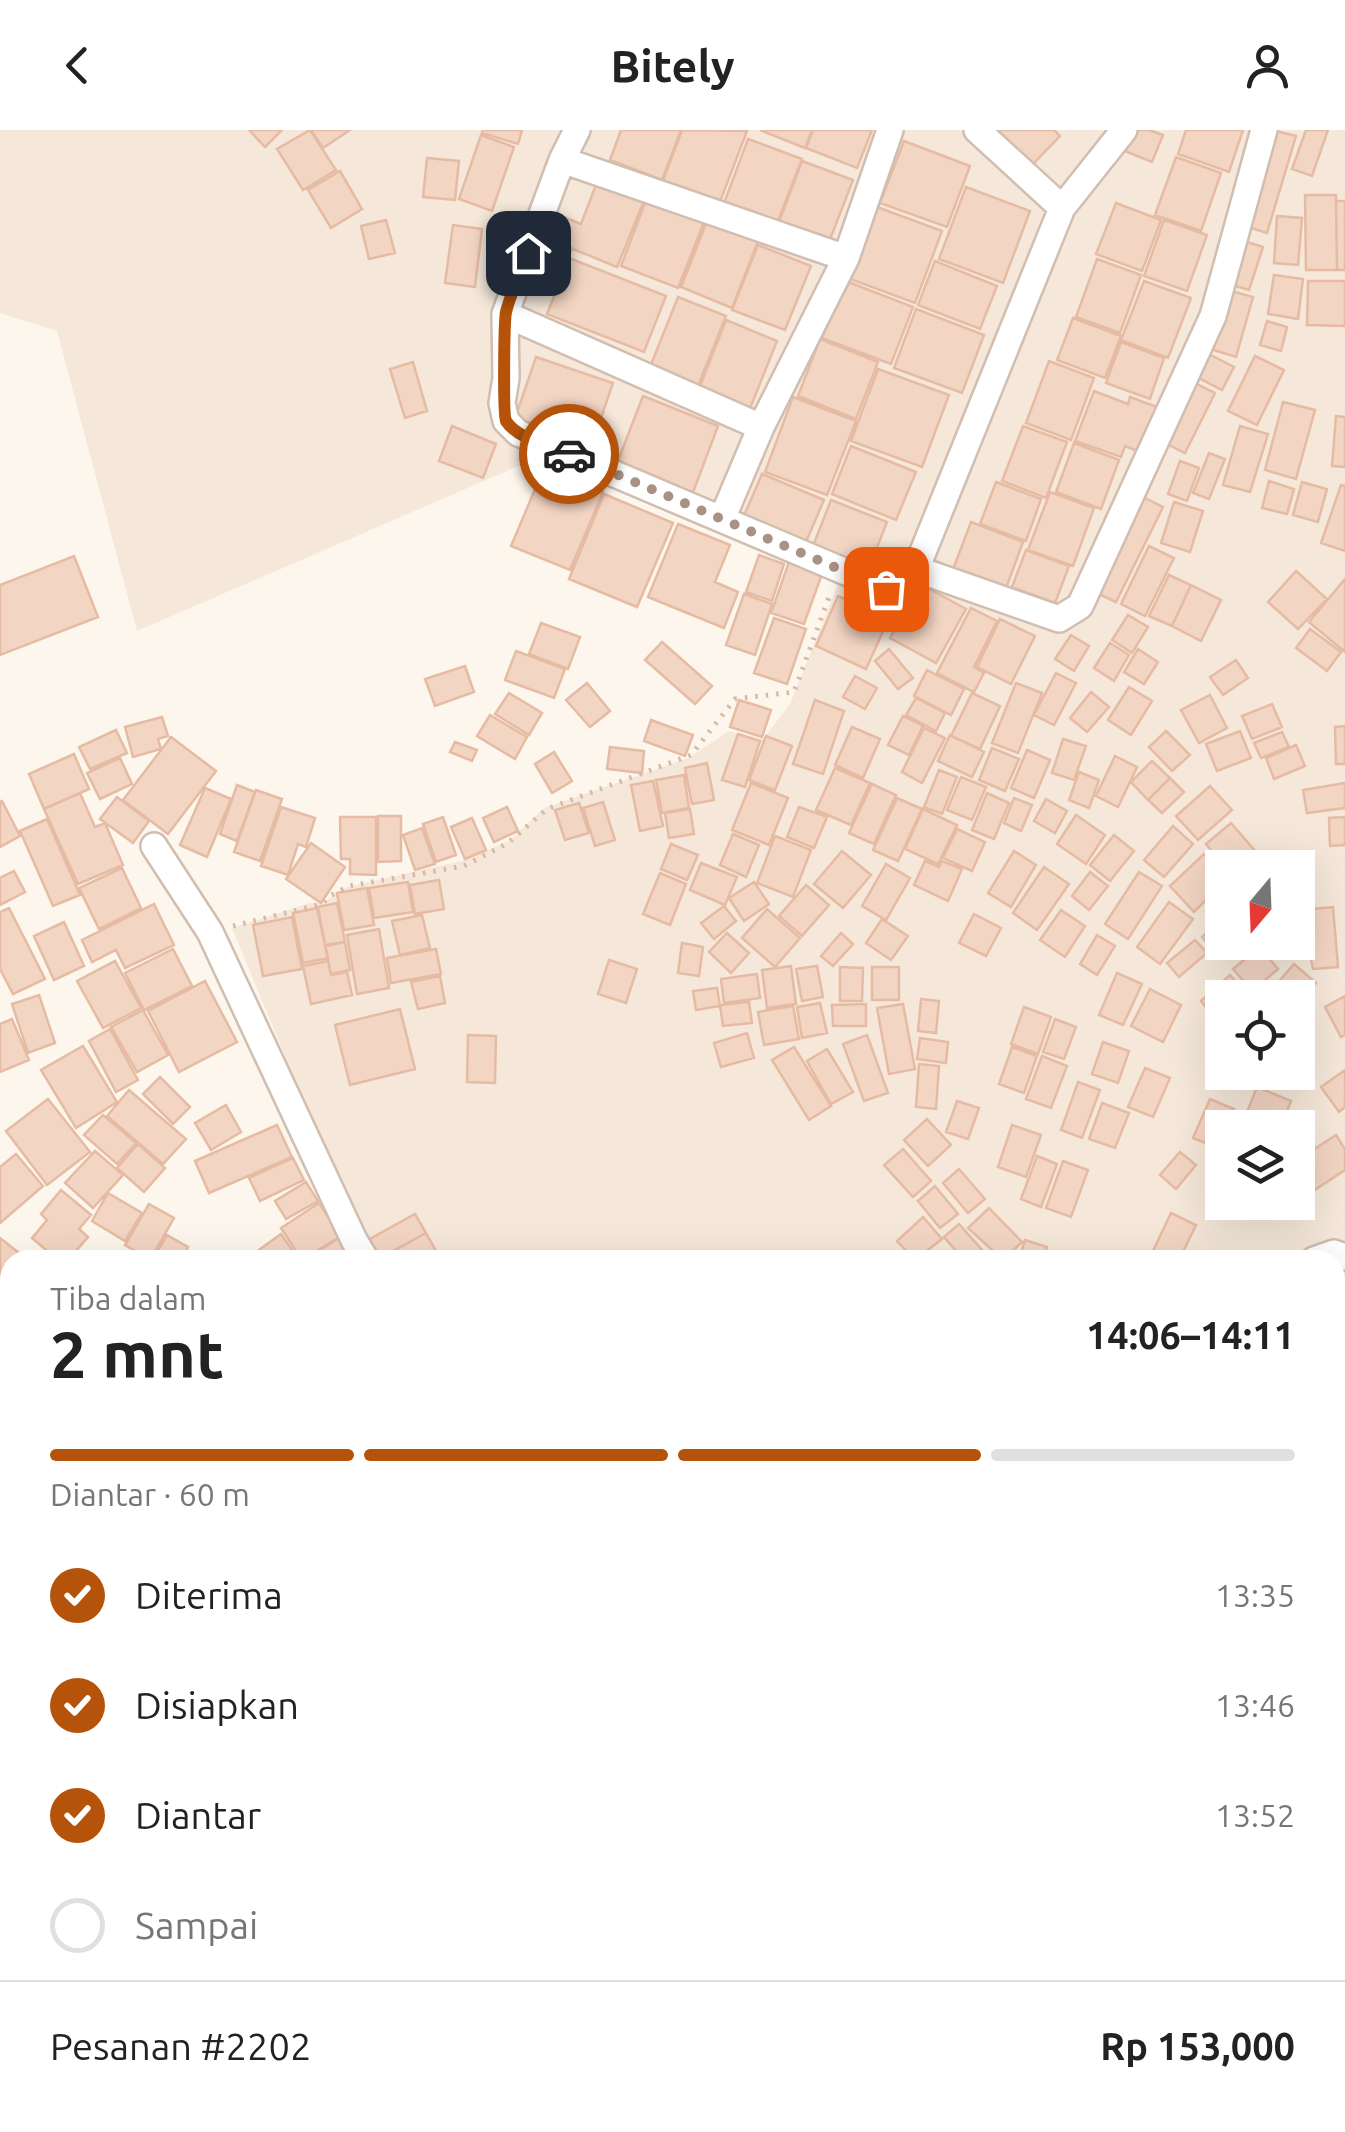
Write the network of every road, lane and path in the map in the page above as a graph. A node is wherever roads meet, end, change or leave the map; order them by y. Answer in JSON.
{"nodes":[{"id":1,"x":577,"y":130,"type":"edge"},
{"id":2,"x":890,"y":130,"type":"edge"},
{"id":3,"x":977,"y":130,"type":"edge"},
{"id":4,"x":1124,"y":130,"type":"edge"},
{"id":5,"x":1264,"y":130,"type":"edge"},
{"id":6,"x":562,"y":160,"type":"junction"},
{"id":7,"x":1062,"y":208,"type":"junction"},
{"id":8,"x":846,"y":258,"type":"junction"},
{"id":9,"x":505,"y":314,"type":"junction"},
{"id":10,"x":761,"y":427,"type":"junction"},
{"id":11,"x":722,"y":519,"type":"junction"},
{"id":12,"x":840,"y":568,"type":"junction"},
{"id":13,"x":916,"y":569,"type":"junction"},
{"id":14,"x":154,"y":846,"type":"dead end"},
{"id":15,"x":210,"y":932,"type":"junction"},
{"id":16,"x":360,"y":1250,"type":"edge"}],
"edges":[{"from":1,"to":6,"type":"street"},
{"from":2,"to":8,"type":"street"},
{"from":3,"to":7,"type":"street"},
{"from":4,"to":7,"type":"street"},
{"from":5,"to":13,"type":"street"},
{"from":6,"to":8,"type":"street"},
{"from":6,"to":9,"type":"street"},
{"from":7,"to":13,"type":"street"},
{"from":8,"to":10,"type":"street"},
{"from":9,"to":10,"type":"street"},
{"from":9,"to":11,"type":"street"},
{"from":10,"to":11,"type":"street"},
{"from":11,"to":12,"type":"street"},
{"from":12,"to":13,"type":"street"},
{"from":12,"to":15,"type":"path"},
{"from":14,"to":15,"type":"street"},
{"from":15,"to":16,"type":"street"}]}
